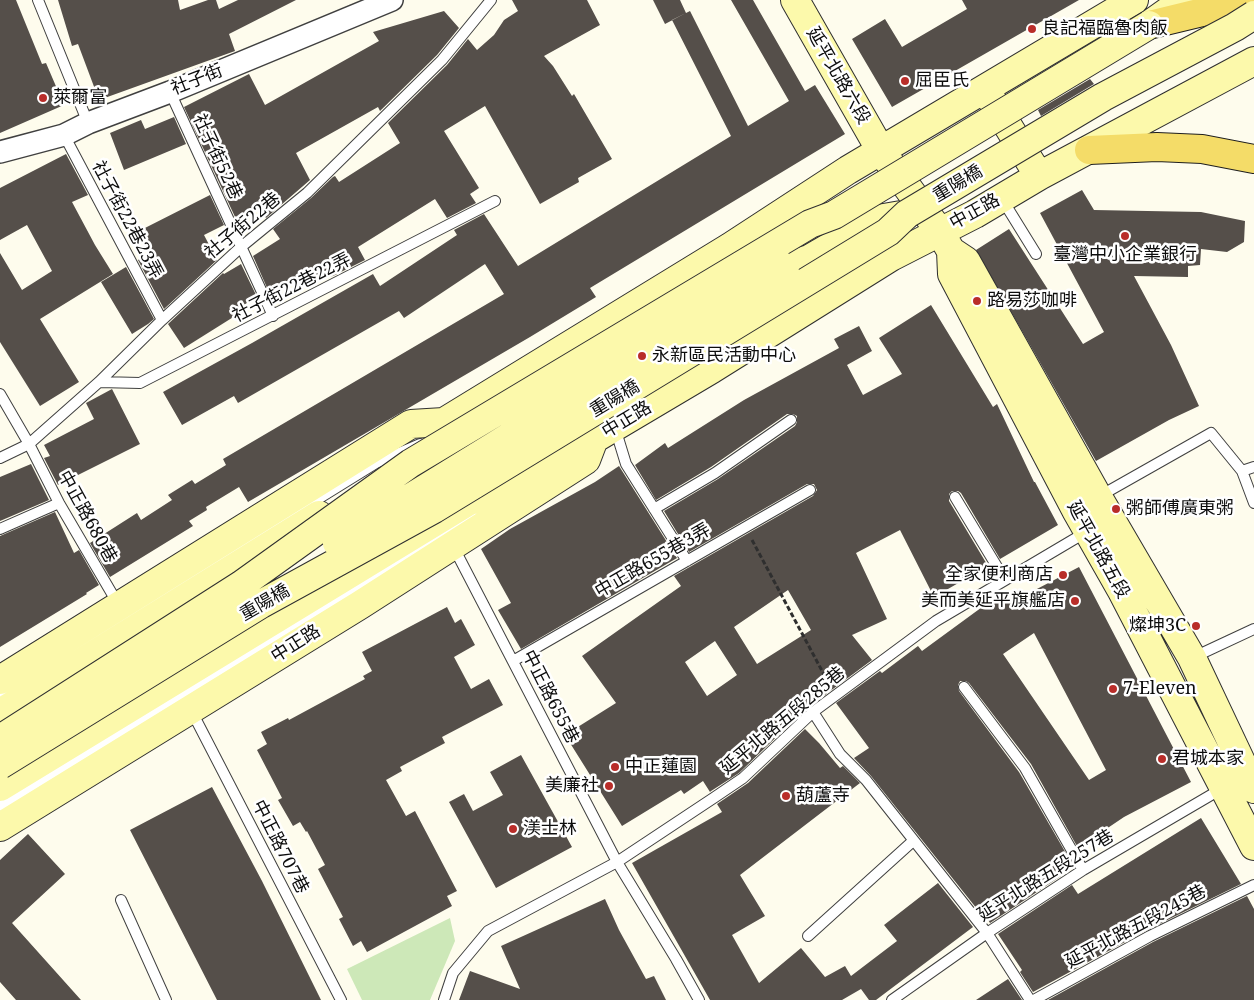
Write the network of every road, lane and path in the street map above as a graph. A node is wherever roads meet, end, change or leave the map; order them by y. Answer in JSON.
{"nodes":[{"id":1,"x":38,"y":0,"type":"edge"},
{"id":2,"x":392,"y":0,"type":"edge"},
{"id":3,"x":491,"y":0,"type":"edge"},
{"id":4,"x":795,"y":0,"type":"edge"},
{"id":5,"x":1133,"y":0,"type":"edge"},
{"id":6,"x":1184,"y":0,"type":"edge"},
{"id":7,"x":1254,"y":14,"type":"edge"},
{"id":8,"x":1149,"y":25,"type":"junction"},
{"id":9,"x":1254,"y":61,"type":"edge"},
{"id":10,"x":984,"y":89,"type":"junction"},
{"id":11,"x":170,"y":92,"type":"junction"},
{"id":12,"x":88,"y":123,"type":"junction"},
{"id":13,"x":64,"y":135,"type":"junction"},
{"id":14,"x":1089,"y":150,"type":"junction"},
{"id":15,"x":881,"y":151,"type":"junction"},
{"id":16,"x":0,"y":152,"type":"edge"},
{"id":17,"x":1254,"y":159,"type":"edge"},
{"id":18,"x":1039,"y":176,"type":"junction"},
{"id":19,"x":1002,"y":198,"type":"junction"},
{"id":20,"x":495,"y":201,"type":"dead end"},
{"id":21,"x":907,"y":214,"type":"junction"},
{"id":22,"x":834,"y":215,"type":"junction"},
{"id":23,"x":945,"y":242,"type":"junction"},
{"id":24,"x":730,"y":247,"type":"junction"},
{"id":25,"x":241,"y":248,"type":"junction"},
{"id":26,"x":1036,"y":254,"type":"dead end"},
{"id":27,"x":785,"y":267,"type":"junction"},
{"id":28,"x":273,"y":316,"type":"junction"},
{"id":29,"x":162,"y":320,"type":"junction"},
{"id":30,"x":778,"y":327,"type":"junction"},
{"id":31,"x":99,"y":382,"type":"junction"},
{"id":32,"x":0,"y":394,"type":"edge"},
{"id":33,"x":791,"y":420,"type":"dead end"},
{"id":34,"x":444,"y":422,"type":"junction"},
{"id":35,"x":604,"y":433,"type":"junction"},
{"id":36,"x":29,"y":444,"type":"junction"},
{"id":37,"x":420,"y":444,"type":"junction"},
{"id":38,"x":0,"y":458,"type":"edge"},
{"id":39,"x":1254,"y":467,"type":"edge"},
{"id":40,"x":1242,"y":470,"type":"junction"},
{"id":41,"x":810,"y":490,"type":"dead end"},
{"id":42,"x":495,"y":493,"type":"junction"},
{"id":43,"x":955,"y":497,"type":"dead end"},
{"id":44,"x":58,"y":503,"type":"junction"},
{"id":45,"x":1254,"y":503,"type":"edge"},
{"id":46,"x":654,"y":509,"type":"junction"},
{"id":47,"x":1093,"y":514,"type":"junction"},
{"id":48,"x":745,"y":527,"type":"junction"},
{"id":49,"x":0,"y":529,"type":"edge"},
{"id":50,"x":453,"y":546,"type":"junction"},
{"id":51,"x":686,"y":561,"type":"junction"},
{"id":52,"x":1005,"y":580,"type":"junction"},
{"id":53,"x":118,"y":605,"type":"junction"},
{"id":54,"x":1254,"y":629,"type":"edge"},
{"id":55,"x":1192,"y":658,"type":"junction"},
{"id":56,"x":513,"y":661,"type":"junction"},
{"id":57,"x":0,"y":680,"type":"edge"},
{"id":58,"x":964,"y":687,"type":"dead end"},
{"id":59,"x":0,"y":696,"type":"edge"},
{"id":60,"x":836,"y":696,"type":"junction"},
{"id":61,"x":190,"y":710,"type":"junction"},
{"id":62,"x":813,"y":712,"type":"junction"},
{"id":63,"x":0,"y":713,"type":"edge"},
{"id":64,"x":0,"y":739,"type":"edge"},
{"id":65,"x":0,"y":752,"type":"edge"},
{"id":66,"x":0,"y":765,"type":"edge"},
{"id":67,"x":0,"y":787,"type":"edge"},
{"id":68,"x":1224,"y":788,"type":"junction"},
{"id":69,"x":1254,"y":789,"type":"edge"},
{"id":70,"x":0,"y":806,"type":"edge"},
{"id":71,"x":0,"y":827,"type":"edge"},
{"id":72,"x":913,"y":841,"type":"junction"},
{"id":73,"x":1254,"y":846,"type":"edge"},
{"id":74,"x":617,"y":862,"type":"junction"},
{"id":75,"x":1083,"y":870,"type":"junction"},
{"id":76,"x":1254,"y":885,"type":"edge"},
{"id":77,"x":121,"y":900,"type":"dead end"},
{"id":78,"x":986,"y":933,"type":"junction"},
{"id":79,"x":808,"y":936,"type":"dead end"},
{"id":80,"x":166,"y":1000,"type":"edge"},
{"id":81,"x":341,"y":1000,"type":"edge"},
{"id":82,"x":444,"y":1000,"type":"edge"},
{"id":83,"x":699,"y":1000,"type":"edge"},
{"id":84,"x":892,"y":1000,"type":"edge"},
{"id":85,"x":1030,"y":1000,"type":"edge"},
{"id":86,"x":1034,"y":1000,"type":"edge"}],
"edges":[{"from":1,"to":12,"type":"lane"},
{"from":2,"to":11,"type":"street","name":"社子街"},
{"from":3,"to":25,"type":"lane","name":"社子街22巷"},
{"from":4,"to":15,"type":"main road","name":"延平北路六段"},
{"from":5,"to":10,"type":"main road"},
{"from":6,"to":8,"type":"main road","name":"重陽橋"},
{"from":7,"to":8,"type":"main road"},
{"from":7,"to":21,"type":"main road","name":"重陽橋","bridge":true},
{"from":8,"to":22,"type":"main road","name":"重陽橋","bridge":true},
{"from":9,"to":14,"type":"main road","name":"中正路"},
{"from":10,"to":15,"type":"main road"},
{"from":10,"to":18,"type":"main road"},
{"from":11,"to":12,"type":"street","name":"社子街"},
{"from":11,"to":25,"type":"lane","name":"社子街52巷"},
{"from":12,"to":13,"type":"street","name":"社子街"},
{"from":13,"to":16,"type":"street","name":"社子街"},
{"from":13,"to":29,"type":"lane","name":"社子街22巷23弄"},
{"from":14,"to":17,"type":"main road"},
{"from":14,"to":18,"type":"main road","name":"中正路"},
{"from":15,"to":23,"type":"main road"},
{"from":15,"to":24,"type":"main road"},
{"from":18,"to":19,"type":"main road","name":"中正路"},
{"from":19,"to":23,"type":"main road","name":"中正路"},
{"from":19,"to":26,"type":"lane"},
{"from":20,"to":28,"type":"lane","name":"社子街22巷22弄"},
{"from":21,"to":27,"type":"main road"},
{"from":21,"to":66,"type":"main road","name":"重陽橋","bridge":true},
{"from":22,"to":27,"type":"main road","bridge":true},
{"from":22,"to":64,"type":"main road","name":"重陽橋","bridge":true},
{"from":23,"to":30,"type":"main road","name":"中正路"},
{"from":23,"to":47,"type":"main road","name":"延平北路五段"},
{"from":24,"to":30,"type":"main road"},
{"from":24,"to":34,"type":"main road"},
{"from":25,"to":28,"type":"lane","name":"社子街52巷"},
{"from":25,"to":29,"type":"lane","name":"社子街22巷"},
{"from":27,"to":65,"type":"main road","bridge":true},
{"from":28,"to":31,"type":"lane","name":"社子街22巷22弄"},
{"from":29,"to":31,"type":"lane","name":"社子街22巷"},
{"from":30,"to":35,"type":"main road","name":"中正路"},
{"from":31,"to":36,"type":"lane","name":"社子街22巷"},
{"from":32,"to":36,"type":"lane","name":"中正路680巷"},
{"from":33,"to":46,"type":"lane"},
{"from":34,"to":37,"type":"main road"},
{"from":34,"to":53,"type":"main road"},
{"from":35,"to":42,"type":"main road"},
{"from":35,"to":46,"type":"lane"},
{"from":35,"to":50,"type":"main road","name":"中正路"},
{"from":36,"to":38,"type":"lane","name":"社子街22巷"},
{"from":36,"to":44,"type":"lane","name":"中正路680巷"},
{"from":37,"to":59,"type":"lane"},
{"from":37,"to":63,"type":"main road"},
{"from":39,"to":40,"type":"lane"},
{"from":40,"to":45,"type":"lane"},
{"from":40,"to":47,"type":"lane","name":"延平北路五段285巷"},
{"from":41,"to":48,"type":"lane","name":"中正路655巷3弄"},
{"from":42,"to":67,"type":"main road"},
{"from":42,"to":70,"type":"lane","name":"重陽橋"},
{"from":43,"to":52,"type":"lane"},
{"from":44,"to":49,"type":"lane"},
{"from":44,"to":53,"type":"lane","name":"中正路680巷"},
{"from":46,"to":51,"type":"lane"},
{"from":47,"to":52,"type":"lane","name":"延平北路五段285巷"},
{"from":47,"to":55,"type":"main road","name":"延平北路五段"},
{"from":47,"to":68,"type":"main road","name":"延平北路五段"},
{"from":48,"to":51,"type":"lane","name":"中正路655巷3弄"},
{"from":48,"to":60,"type":"path"},
{"from":50,"to":56,"type":"lane","name":"中正路655巷"},
{"from":50,"to":61,"type":"main road","name":"中正路"},
{"from":51,"to":56,"type":"lane","name":"中正路655巷3弄"},
{"from":52,"to":60,"type":"lane","name":"延平北路五段285巷"},
{"from":53,"to":57,"type":"main road"},
{"from":54,"to":55,"type":"lane"},
{"from":55,"to":69,"type":"main road","name":"延平北路五段"},
{"from":56,"to":74,"type":"lane","name":"中正路655巷"},
{"from":58,"to":75,"type":"lane"},
{"from":60,"to":62,"type":"lane","name":"延平北路五段285巷"},
{"from":61,"to":71,"type":"main road","name":"中正路"},
{"from":61,"to":81,"type":"lane","name":"中正路707巷"},
{"from":62,"to":72,"type":"lane"},
{"from":62,"to":74,"type":"lane","name":"延平北路五段285巷"},
{"from":68,"to":73,"type":"main road","name":"延平北路五段"},
{"from":68,"to":75,"type":"lane","name":"延平北路五段257巷"},
{"from":72,"to":78,"type":"lane"},
{"from":72,"to":79,"type":"lane"},
{"from":74,"to":82,"type":"lane","name":"延平北路五段285巷"},
{"from":74,"to":83,"type":"lane","name":"中正路655巷"},
{"from":75,"to":78,"type":"lane","name":"延平北路五段257巷"},
{"from":76,"to":86,"type":"lane","name":"延平北路五段245巷"},
{"from":77,"to":80,"type":"lane"},
{"from":78,"to":84,"type":"lane","name":"延平北路五段257巷"},
{"from":78,"to":85,"type":"lane"}]}
